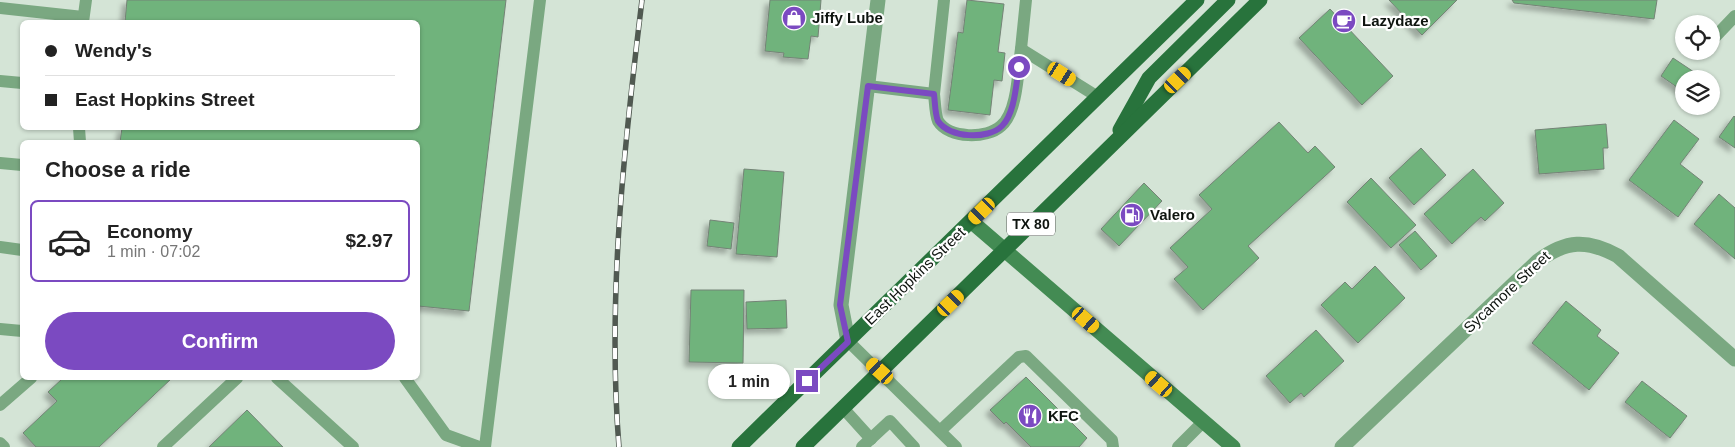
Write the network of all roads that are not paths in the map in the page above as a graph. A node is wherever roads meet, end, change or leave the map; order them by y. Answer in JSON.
{"nodes":[{"id":1,"x":86,"y":0,"type":"edge"},
{"id":2,"x":540,"y":0,"type":"edge"},
{"id":3,"x":878,"y":0,"type":"edge"},
{"id":4,"x":944,"y":0,"type":"edge"},
{"id":5,"x":1026,"y":0,"type":"edge"},
{"id":6,"x":1197,"y":0,"type":"edge"},
{"id":7,"x":1228,"y":0,"type":"edge"},
{"id":8,"x":1260,"y":0,"type":"edge"},
{"id":9,"x":0,"y":8,"type":"edge"},
{"id":10,"x":1735,"y":16,"type":"edge"},
{"id":11,"x":83,"y":20,"type":"edge"},
{"id":12,"x":1720,"y":32,"type":"edge"},
{"id":13,"x":1021,"y":49,"type":"junction"},
{"id":14,"x":0,"y":81,"type":"edge"},
{"id":15,"x":20,"y":84,"type":"edge"},
{"id":16,"x":868,"y":86,"type":"junction"},
{"id":17,"x":934,"y":94,"type":"junction"},
{"id":18,"x":1098,"y":97,"type":"junction"},
{"id":19,"x":1110,"y":146,"type":"junction"},
{"id":20,"x":0,"y":163,"type":"edge"},
{"id":21,"x":20,"y":165,"type":"edge"},
{"id":22,"x":972,"y":222,"type":"junction"},
{"id":23,"x":0,"y":248,"type":"edge"},
{"id":24,"x":20,"y":250,"type":"edge"},
{"id":25,"x":1004,"y":250,"type":"junction"},
{"id":26,"x":0,"y":329,"type":"edge"},
{"id":27,"x":20,"y":331,"type":"edge"},
{"id":28,"x":848,"y":342,"type":"junction"},
{"id":29,"x":1735,"y":359,"type":"edge"},
{"id":30,"x":880,"y":371,"type":"junction"},
{"id":31,"x":29,"y":380,"type":"edge"},
{"id":32,"x":235,"y":380,"type":"edge"},
{"id":33,"x":279,"y":380,"type":"edge"},
{"id":34,"x":406,"y":380,"type":"edge"},
{"id":35,"x":0,"y":405,"type":"edge"},
{"id":36,"x":843,"y":408,"type":"junction"},
{"id":37,"x":1203,"y":422,"type":"junction"},
{"id":38,"x":940,"y":431,"type":"junction"},
{"id":39,"x":0,"y":443,"type":"edge"},
{"id":40,"x":867,"y":443,"type":"edge"},
{"id":41,"x":4,"y":447,"type":"edge"},
{"id":42,"x":163,"y":447,"type":"edge"},
{"id":43,"x":352,"y":447,"type":"edge"},
{"id":44,"x":479,"y":447,"type":"edge"},
{"id":45,"x":485,"y":447,"type":"edge"},
{"id":46,"x":739,"y":447,"type":"edge"},
{"id":47,"x":803,"y":447,"type":"edge"},
{"id":48,"x":914,"y":447,"type":"edge"},
{"id":49,"x":956,"y":447,"type":"edge"},
{"id":50,"x":1113,"y":447,"type":"edge"},
{"id":51,"x":1178,"y":447,"type":"edge"},
{"id":52,"x":1233,"y":447,"type":"edge"},
{"id":53,"x":1342,"y":447,"type":"edge"}],
"edges":[{"from":1,"to":11,"type":"lane"},
{"from":2,"to":45,"type":"lane"},
{"from":3,"to":16,"type":"street"},
{"from":4,"to":17,"type":"lane"},
{"from":5,"to":13,"type":"lane"},
{"from":6,"to":18,"type":"main road","name":"East Hopkins Street","number":"TX 80"},
{"from":7,"to":19,"type":"main road"},
{"from":8,"to":19,"type":"main road","number":"TX 80"},
{"from":9,"to":11,"type":"lane"},
{"from":10,"to":12,"type":"lane"},
{"from":13,"to":17,"type":"lane"},
{"from":13,"to":18,"type":"lane"},
{"from":14,"to":15,"type":"lane"},
{"from":16,"to":17,"type":"lane"},
{"from":16,"to":28,"type":"street"},
{"from":18,"to":22,"type":"main road","name":"East Hopkins Street","number":"TX 80"},
{"from":19,"to":25,"type":"main road","number":"TX 80"},
{"from":20,"to":21,"type":"lane"},
{"from":22,"to":25,"type":"street"},
{"from":22,"to":28,"type":"main road","name":"East Hopkins Street","number":"TX 80"},
{"from":23,"to":24,"type":"lane"},
{"from":25,"to":30,"type":"main road","number":"TX 80"},
{"from":25,"to":37,"type":"street"},
{"from":26,"to":27,"type":"lane"},
{"from":28,"to":30,"type":"lane"},
{"from":28,"to":46,"type":"main road","name":"East Hopkins Street","number":"TX 80"},
{"from":29,"to":53,"type":"street","name":"Sycamore Street"},
{"from":30,"to":36,"type":"main road","number":"TX 80"},
{"from":30,"to":38,"type":"lane"},
{"from":31,"to":35,"type":"lane"},
{"from":32,"to":42,"type":"lane"},
{"from":33,"to":43,"type":"lane"},
{"from":34,"to":44,"type":"lane"},
{"from":36,"to":40,"type":"lane"},
{"from":36,"to":47,"type":"main road","number":"TX 80"},
{"from":37,"to":51,"type":"lane"},
{"from":37,"to":52,"type":"street"},
{"from":38,"to":49,"type":"lane"},
{"from":38,"to":50,"type":"lane"},
{"from":39,"to":41,"type":"lane"},
{"from":40,"to":48,"type":"lane"}]}
